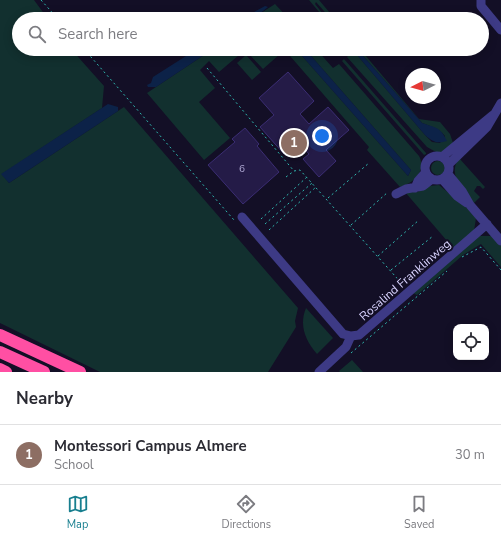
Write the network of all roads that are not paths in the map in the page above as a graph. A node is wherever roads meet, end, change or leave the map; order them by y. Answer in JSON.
{"nodes":[{"id":1,"x":481,"y":0,"type":"edge"},
{"id":2,"x":486,"y":12,"type":"edge"},
{"id":3,"x":489,"y":16,"type":"edge"},
{"id":4,"x":501,"y":30,"type":"edge"},
{"id":5,"x":501,"y":103,"type":"edge"},
{"id":6,"x":446,"y":160,"type":"junction"},
{"id":7,"x":429,"y":175,"type":"junction"},
{"id":8,"x":445,"y":177,"type":"junction"},
{"id":9,"x":394,"y":192,"type":"road end"},
{"id":10,"x":242,"y":217,"type":"dead end"},
{"id":11,"x":487,"y":224,"type":"junction"},
{"id":12,"x":501,"y":241,"type":"edge"},
{"id":13,"x":0,"y":335,"type":"edge"},
{"id":14,"x":351,"y":336,"type":"junction"},
{"id":15,"x":0,"y":352,"type":"edge"},
{"id":16,"x":0,"y":369,"type":"edge"},
{"id":17,"x":6,"y":372,"type":"edge"},
{"id":18,"x":44,"y":372,"type":"edge"},
{"id":19,"x":80,"y":372,"type":"edge"},
{"id":20,"x":319,"y":372,"type":"edge"}],
"edges":[{"from":1,"to":2,"type":"street"},
{"from":3,"to":4,"type":"street"},
{"from":5,"to":6,"type":"street"},
{"from":6,"to":7,"type":"street"},
{"from":6,"to":8,"type":"street"},
{"from":7,"to":8,"type":"street"},
{"from":7,"to":9,"type":"street"},
{"from":8,"to":11,"type":"street"},
{"from":10,"to":14,"type":"street"},
{"from":11,"to":12,"type":"street"},
{"from":11,"to":14,"type":"street","name":"Rosalind Franklinweg"},
{"from":13,"to":19,"type":"highway"},
{"from":14,"to":20,"type":"street"},
{"from":15,"to":18,"type":"highway"},
{"from":16,"to":17,"type":"highway"}]}
